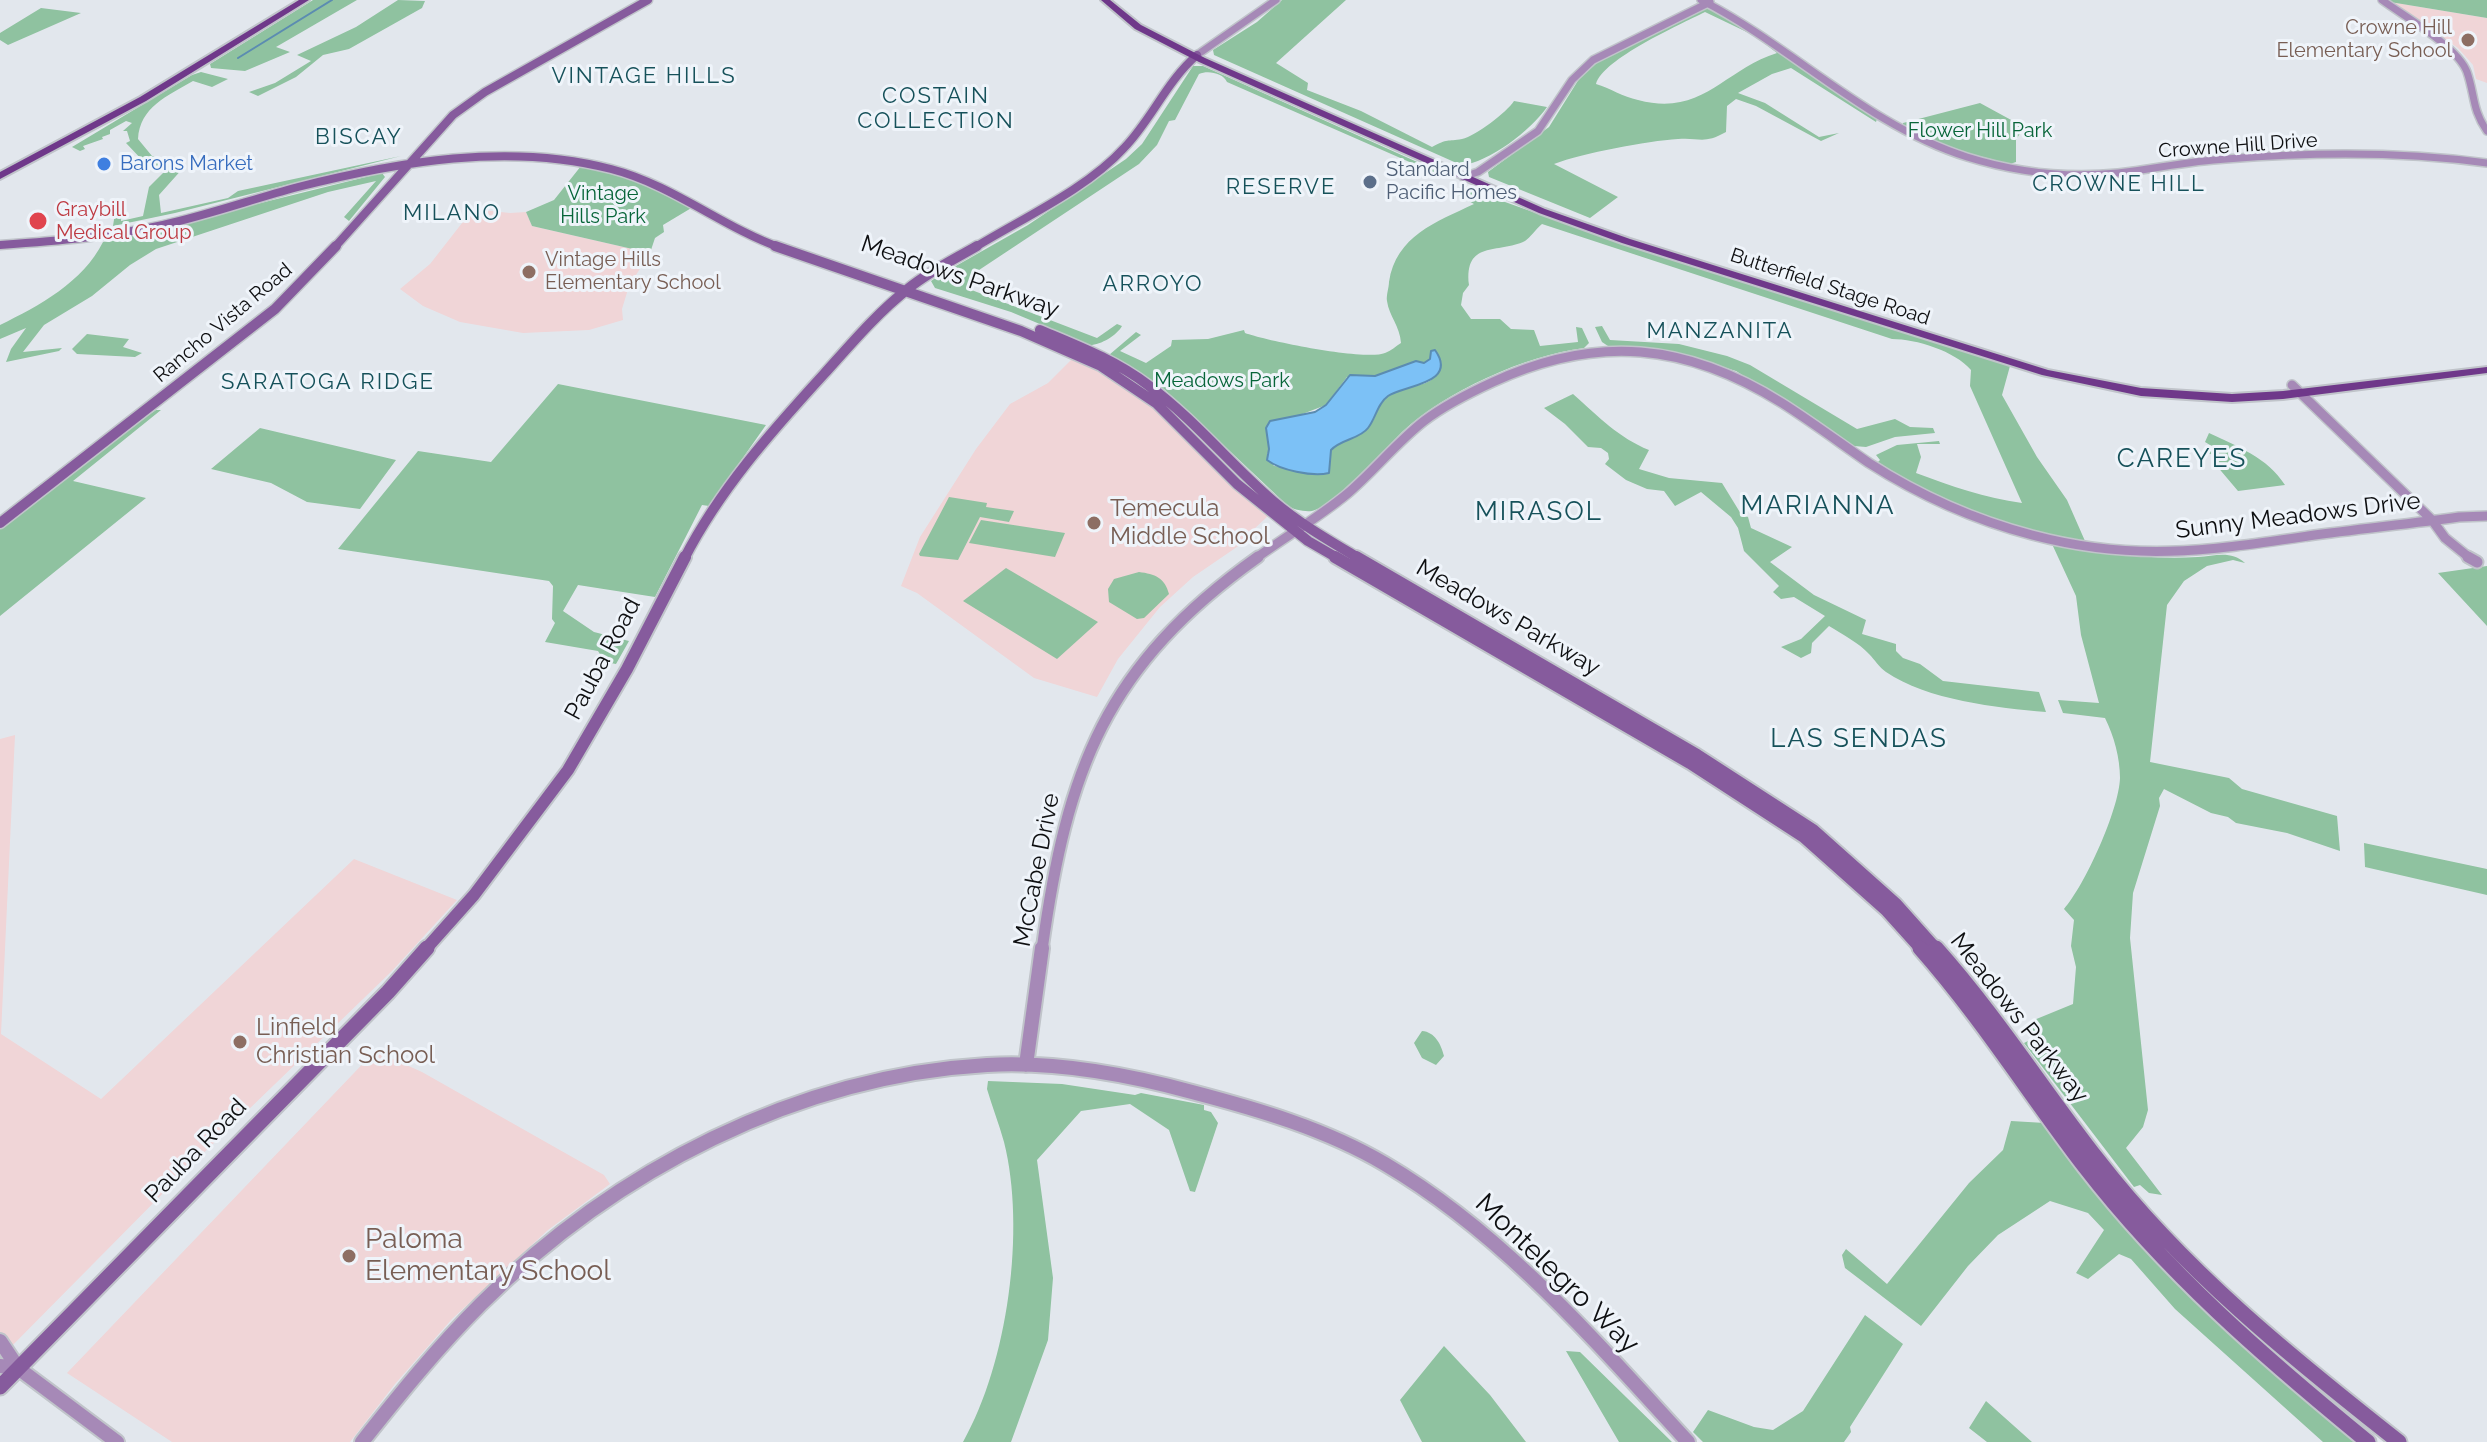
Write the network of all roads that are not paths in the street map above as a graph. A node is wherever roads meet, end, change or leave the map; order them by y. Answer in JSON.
{"nodes":[{"id":1,"x":305,"y":0,"type":"edge"},
{"id":2,"x":648,"y":0,"type":"edge"},
{"id":3,"x":1105,"y":0,"type":"edge"},
{"id":4,"x":1276,"y":0,"type":"edge"},
{"id":5,"x":2382,"y":0,"type":"edge"},
{"id":6,"x":1707,"y":1,"type":"edge"},
{"id":7,"x":1197,"y":55,"type":"junction"},
{"id":8,"x":143,"y":99,"type":"junction"},
{"id":9,"x":101,"y":120,"type":"junction"},
{"id":10,"x":2487,"y":131,"type":"edge"},
{"id":11,"x":63,"y":148,"type":"junction"},
{"id":12,"x":407,"y":163,"type":"junction"},
{"id":13,"x":2487,"y":163,"type":"edge"},
{"id":14,"x":1468,"y":175,"type":"junction"},
{"id":15,"x":0,"y":176,"type":"edge"},
{"id":16,"x":0,"y":182,"type":"edge"},
{"id":17,"x":0,"y":242,"type":"edge"},
{"id":18,"x":908,"y":289,"type":"junction"},
{"id":19,"x":2487,"y":362,"type":"edge"},
{"id":20,"x":2487,"y":370,"type":"edge"},
{"id":21,"x":2292,"y":389,"type":"junction"},
{"id":22,"x":2487,"y":516,"type":"edge"},
{"id":23,"x":2432,"y":520,"type":"junction"},
{"id":24,"x":0,"y":523,"type":"edge"},
{"id":25,"x":1298,"y":527,"type":"junction"},
{"id":26,"x":1026,"y":1065,"type":"junction"},
{"id":27,"x":0,"y":1341,"type":"edge"},
{"id":28,"x":0,"y":1366,"type":"edge"},
{"id":29,"x":18,"y":1368,"type":"junction"},
{"id":30,"x":0,"y":1387,"type":"edge"},
{"id":31,"x":117,"y":1442,"type":"edge"},
{"id":32,"x":362,"y":1442,"type":"edge"},
{"id":33,"x":1688,"y":1442,"type":"edge"},
{"id":34,"x":2368,"y":1442,"type":"edge"},
{"id":35,"x":2399,"y":1442,"type":"edge"}],
"edges":[{"from":1,"to":8,"type":"main road"},
{"from":2,"to":12,"type":"main road","name":"Rancho Vista Road"},
{"from":3,"to":7,"type":"main road","name":"Butterfield Stage Road"},
{"from":4,"to":7,"type":"street","name":"Pauba Road"},
{"from":5,"to":10,"type":"street"},
{"from":6,"to":13,"type":"street","name":"Crowne Hill Drive"},
{"from":6,"to":14,"type":"street"},
{"from":7,"to":14,"type":"main road","name":"Butterfield Stage Road"},
{"from":7,"to":18,"type":"main road","name":"Pauba Road"},
{"from":8,"to":9,"type":"main road"},
{"from":8,"to":11,"type":"main road"},
{"from":9,"to":11,"type":"main road"},
{"from":9,"to":15,"type":"main road"},
{"from":11,"to":16,"type":"main road"},
{"from":12,"to":17,"type":"main road","name":"Meadows Parkway"},
{"from":12,"to":18,"type":"main road","name":"Meadows Parkway"},
{"from":12,"to":24,"type":"main road","name":"Rancho Vista Road"},
{"from":14,"to":21,"type":"main road","name":"Butterfield Stage Road"},
{"from":18,"to":25,"type":"main road","name":"Meadows Parkway"},
{"from":18,"to":29,"type":"main road","name":"Pauba Road"},
{"from":19,"to":21,"type":"main road","name":"Butterfield Stage Road"},
{"from":20,"to":21,"type":"main road","name":"Butterfield Stage Road"},
{"from":21,"to":23,"type":"street"},
{"from":22,"to":23,"type":"street","name":"Sunny Meadows Drive"},
{"from":23,"to":23,"type":"street"},
{"from":23,"to":25,"type":"street","name":"Sunny Meadows Drive"},
{"from":25,"to":26,"type":"street","name":"McCabe Drive"},
{"from":25,"to":34,"type":"main road","name":"Meadows Parkway"},
{"from":25,"to":35,"type":"main road","name":"Meadows Parkway"},
{"from":26,"to":32,"type":"street","name":"Montelegro Way"},
{"from":26,"to":33,"type":"street","name":"Montelegro Way"},
{"from":27,"to":29,"type":"street"},
{"from":28,"to":29,"type":"street"},
{"from":29,"to":30,"type":"main road","name":"Pauba Road"},
{"from":29,"to":31,"type":"street"}]}
